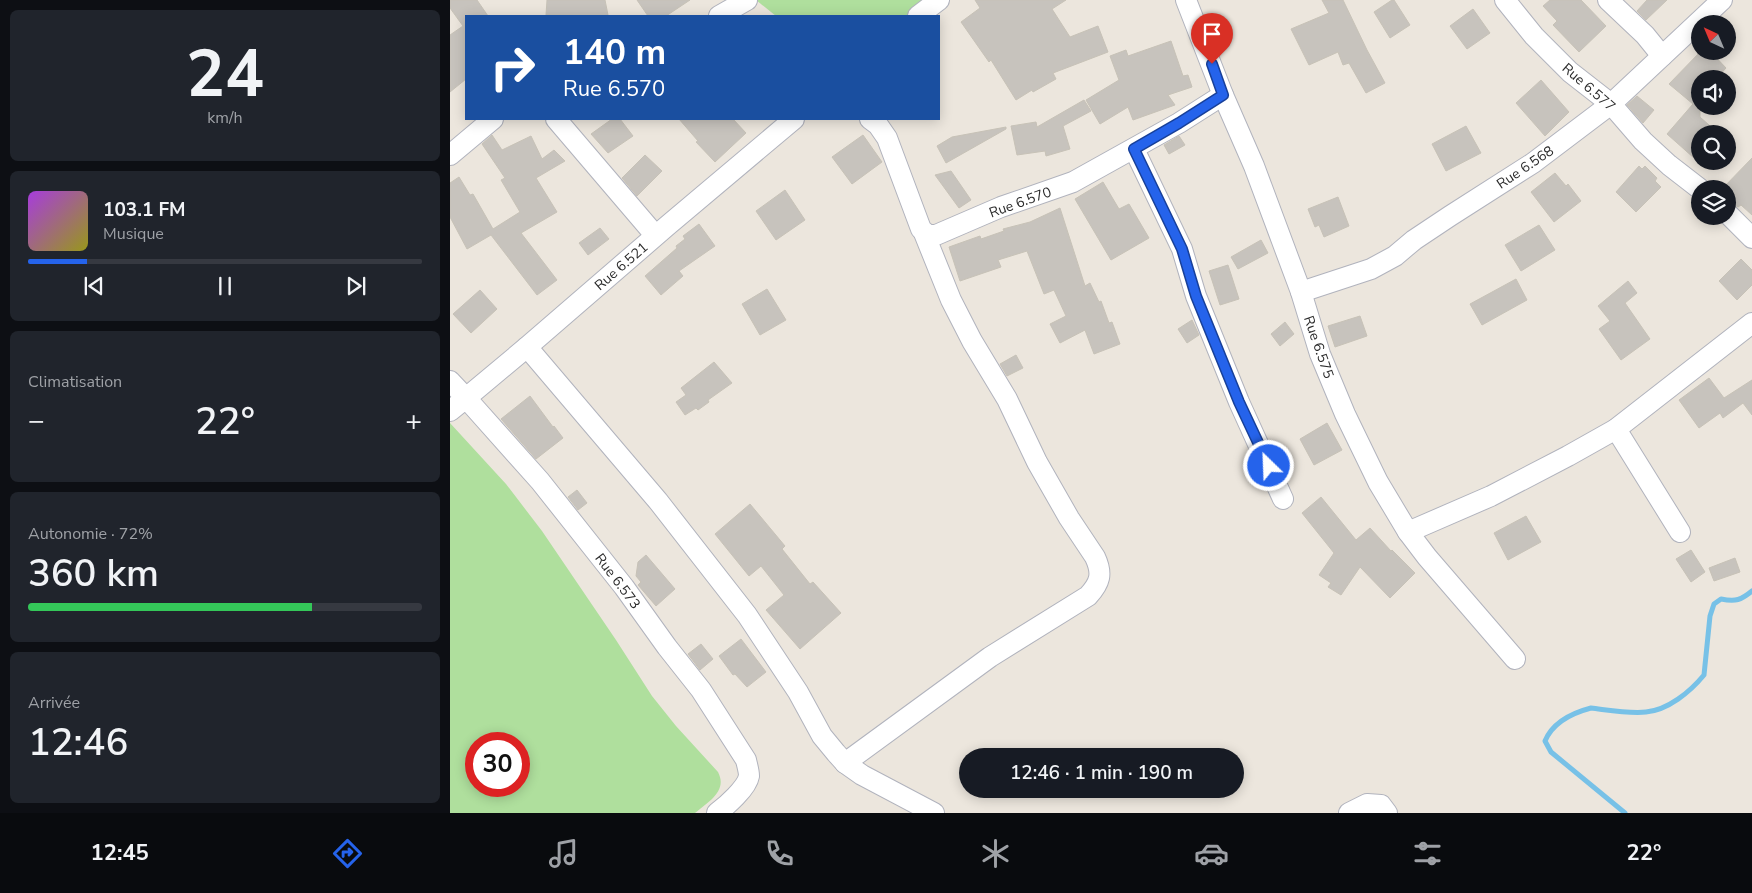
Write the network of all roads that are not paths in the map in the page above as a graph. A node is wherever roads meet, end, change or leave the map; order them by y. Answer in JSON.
{"nodes":[{"id":1,"x":747,"y":0,"type":"edge"},
{"id":2,"x":939,"y":0,"type":"edge"},
{"id":3,"x":1186,"y":0,"type":"edge"},
{"id":4,"x":1504,"y":0,"type":"edge"},
{"id":5,"x":1608,"y":0,"type":"edge"},
{"id":6,"x":1722,"y":0,"type":"edge"},
{"id":7,"x":722,"y":15,"type":"edge"},
{"id":8,"x":919,"y":15,"type":"edge"},
{"id":9,"x":1662,"y":56,"type":"junction"},
{"id":10,"x":1223,"y":95,"type":"junction"},
{"id":11,"x":1611,"y":104,"type":"junction"},
{"id":12,"x":492,"y":120,"type":"edge"},
{"id":13,"x":560,"y":120,"type":"edge"},
{"id":14,"x":797,"y":120,"type":"edge"},
{"id":15,"x":871,"y":120,"type":"edge"},
{"id":16,"x":1134,"y":149,"type":"junction"},
{"id":17,"x":450,"y":155,"type":"edge"},
{"id":18,"x":1691,"y":182,"type":"edge"},
{"id":19,"x":1736,"y":222,"type":"edge"},
{"id":20,"x":924,"y":233,"type":"junction"},
{"id":21,"x":655,"y":235,"type":"junction"},
{"id":22,"x":1752,"y":238,"type":"edge"},
{"id":23,"x":1301,"y":292,"type":"junction"},
{"id":24,"x":1752,"y":323,"type":"edge"},
{"id":25,"x":527,"y":347,"type":"junction"},
{"id":26,"x":450,"y":381,"type":"edge"},
{"id":27,"x":466,"y":398,"type":"junction"},
{"id":28,"x":450,"y":411,"type":"edge"},
{"id":29,"x":1616,"y":429,"type":"junction"},
{"id":30,"x":1284,"y":499,"type":"dead end"},
{"id":31,"x":1408,"y":532,"type":"junction"},
{"id":32,"x":1680,"y":532,"type":"dead end"},
{"id":33,"x":1515,"y":659,"type":"dead end"},
{"id":34,"x":844,"y":763,"type":"junction"},
{"id":35,"x":717,"y":813,"type":"edge"},
{"id":36,"x":934,"y":813,"type":"edge"},
{"id":37,"x":1349,"y":813,"type":"edge"},
{"id":38,"x":1387,"y":813,"type":"edge"}],
"edges":[{"from":1,"to":7,"type":"street"},
{"from":2,"to":8,"type":"street"},
{"from":3,"to":10,"type":"street","name":"Rue 6.575"},
{"from":4,"to":11,"type":"street","name":"Rue 6.577"},
{"from":5,"to":9,"type":"street"},
{"from":6,"to":9,"type":"street","name":"Rue 6.568"},
{"from":9,"to":11,"type":"street","name":"Rue 6.568"},
{"from":10,"to":16,"type":"street","name":"Rue 6.570"},
{"from":10,"to":23,"type":"street","name":"Rue 6.575"},
{"from":11,"to":18,"type":"street","name":"Rue 6.577"},
{"from":11,"to":23,"type":"street","name":"Rue 6.568"},
{"from":12,"to":17,"type":"street"},
{"from":13,"to":21,"type":"street"},
{"from":14,"to":21,"type":"street","name":"Rue 6.521"},
{"from":15,"to":20,"type":"street"},
{"from":16,"to":20,"type":"street","name":"Rue 6.570"},
{"from":16,"to":30,"type":"street"},
{"from":19,"to":22,"type":"street"},
{"from":20,"to":34,"type":"street"},
{"from":21,"to":25,"type":"street","name":"Rue 6.521"},
{"from":23,"to":31,"type":"street","name":"Rue 6.575"},
{"from":24,"to":29,"type":"street"},
{"from":25,"to":27,"type":"street","name":"Rue 6.521"},
{"from":25,"to":34,"type":"street"},
{"from":26,"to":27,"type":"street"},
{"from":27,"to":28,"type":"street","name":"Rue 6.521"},
{"from":27,"to":35,"type":"street","name":"Rue 6.573"},
{"from":29,"to":31,"type":"street"},
{"from":29,"to":32,"type":"street"},
{"from":31,"to":33,"type":"street","name":"Rue 6.575"},
{"from":34,"to":36,"type":"street"},
{"from":37,"to":38,"type":"street"}]}
